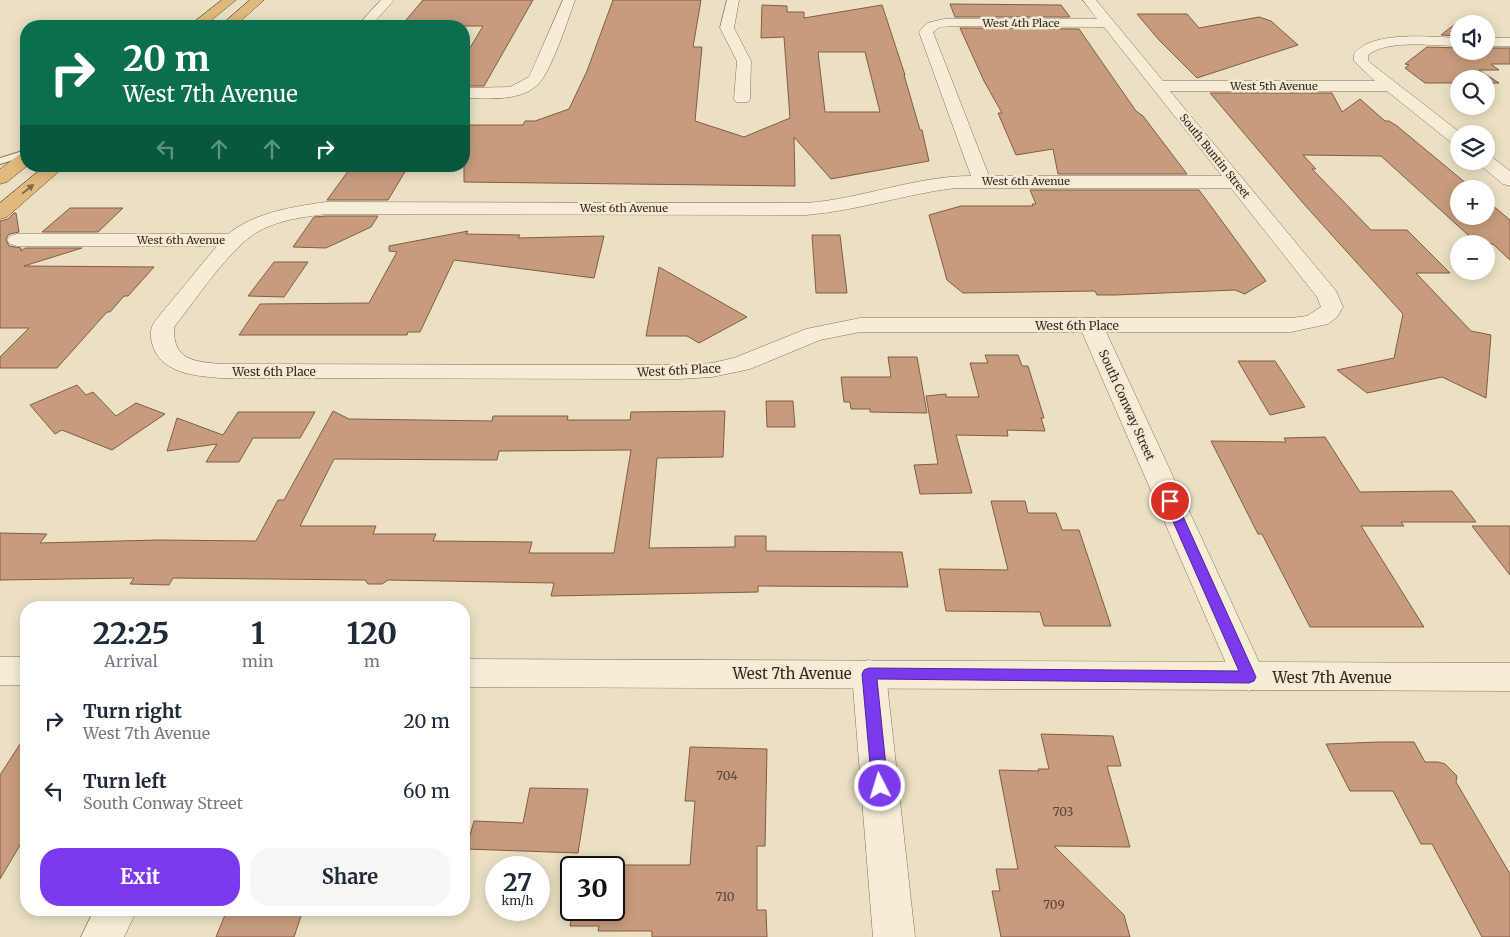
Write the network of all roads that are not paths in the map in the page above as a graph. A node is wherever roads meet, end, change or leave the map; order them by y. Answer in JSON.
{"nodes":[{"id":1,"x":230,"y":0,"type":"edge"},
{"id":2,"x":258,"y":0,"type":"edge"},
{"id":3,"x":388,"y":0,"type":"edge"},
{"id":4,"x":569,"y":0,"type":"edge"},
{"id":5,"x":733,"y":0,"type":"edge"},
{"id":6,"x":1088,"y":0,"type":"edge"},
{"id":7,"x":204,"y":20,"type":"edge"},
{"id":8,"x":233,"y":20,"type":"edge"},
{"id":9,"x":370,"y":20,"type":"edge"},
{"id":10,"x":1107,"y":23,"type":"junction"},
{"id":11,"x":1450,"y":42,"type":"edge"},
{"id":12,"x":1495,"y":42,"type":"edge"},
{"id":13,"x":1510,"y":42,"type":"edge"},
{"id":14,"x":1158,"y":86,"type":"junction"},
{"id":15,"x":1390,"y":86,"type":"junction"},
{"id":16,"x":470,"y":93,"type":"edge"},
{"id":17,"x":742,"y":98,"type":"dead end"},
{"id":18,"x":1450,"y":133,"type":"edge"},
{"id":19,"x":20,"y":155,"type":"edge"},
{"id":20,"x":0,"y":161,"type":"edge"},
{"id":21,"x":20,"y":163,"type":"edge"},
{"id":22,"x":1495,"y":168,"type":"edge"},
{"id":23,"x":49,"y":172,"type":"edge"},
{"id":24,"x":0,"y":178,"type":"edge"},
{"id":25,"x":1510,"y":180,"type":"edge"},
{"id":26,"x":982,"y":181,"type":"junction"},
{"id":27,"x":1236,"y":182,"type":"junction"},
{"id":28,"x":0,"y":213,"type":"edge"},
{"id":29,"x":17,"y":240,"type":"dead end"},
{"id":30,"x":234,"y":240,"type":"junction"},
{"id":31,"x":1327,"y":316,"type":"joint"},
{"id":32,"x":1091,"y":325,"type":"junction"},
{"id":33,"x":0,"y":671,"type":"edge"},
{"id":34,"x":20,"y":671,"type":"edge"},
{"id":35,"x":470,"y":672,"type":"edge"},
{"id":36,"x":869,"y":674,"type":"junction"},
{"id":37,"x":1249,"y":677,"type":"junction"},
{"id":38,"x":1508,"y":680,"type":"edge"},
{"id":39,"x":113,"y":916,"type":"edge"},
{"id":40,"x":102,"y":937,"type":"edge"},
{"id":41,"x":894,"y":937,"type":"edge"}],
"edges":[{"from":1,"to":7,"type":"highway"},
{"from":2,"to":8,"type":"highway"},
{"from":3,"to":9,"type":"street"},
{"from":4,"to":16,"type":"street"},
{"from":5,"to":17,"type":"street"},
{"from":6,"to":10,"type":"street","name":"South Buntin Street"},
{"from":10,"to":14,"type":"street","name":"South Buntin Street"},
{"from":10,"to":26,"type":"street","name":"West 4th Place"},
{"from":11,"to":15,"type":"street"},
{"from":12,"to":13,"type":"street"},
{"from":14,"to":15,"type":"street","name":"West 5th Avenue"},
{"from":14,"to":27,"type":"street","name":"South Buntin Street"},
{"from":15,"to":18,"type":"street"},
{"from":19,"to":20,"type":"lane"},
{"from":21,"to":24,"type":"highway"},
{"from":22,"to":25,"type":"street"},
{"from":28,"to":23,"type":"highway","one_way":true},
{"from":26,"to":27,"type":"street","name":"West 6th Avenue"},
{"from":26,"to":30,"type":"street","name":"West 6th Avenue"},
{"from":27,"to":31,"type":"street","name":"South Buntin Street"},
{"from":29,"to":30,"type":"street","name":"West 6th Avenue"},
{"from":30,"to":32,"type":"street","name":"West 6th Place"},
{"from":31,"to":32,"type":"street","name":"West 6th Place"},
{"from":32,"to":37,"type":"street","name":"South Conway Street"},
{"from":33,"to":34,"type":"street"},
{"from":35,"to":36,"type":"street","name":"West 7th Avenue"},
{"from":36,"to":37,"type":"street","name":"West 7th Avenue"},
{"from":36,"to":41,"type":"street"},
{"from":37,"to":38,"type":"street","name":"West 7th Avenue"},
{"from":39,"to":40,"type":"street"}]}
